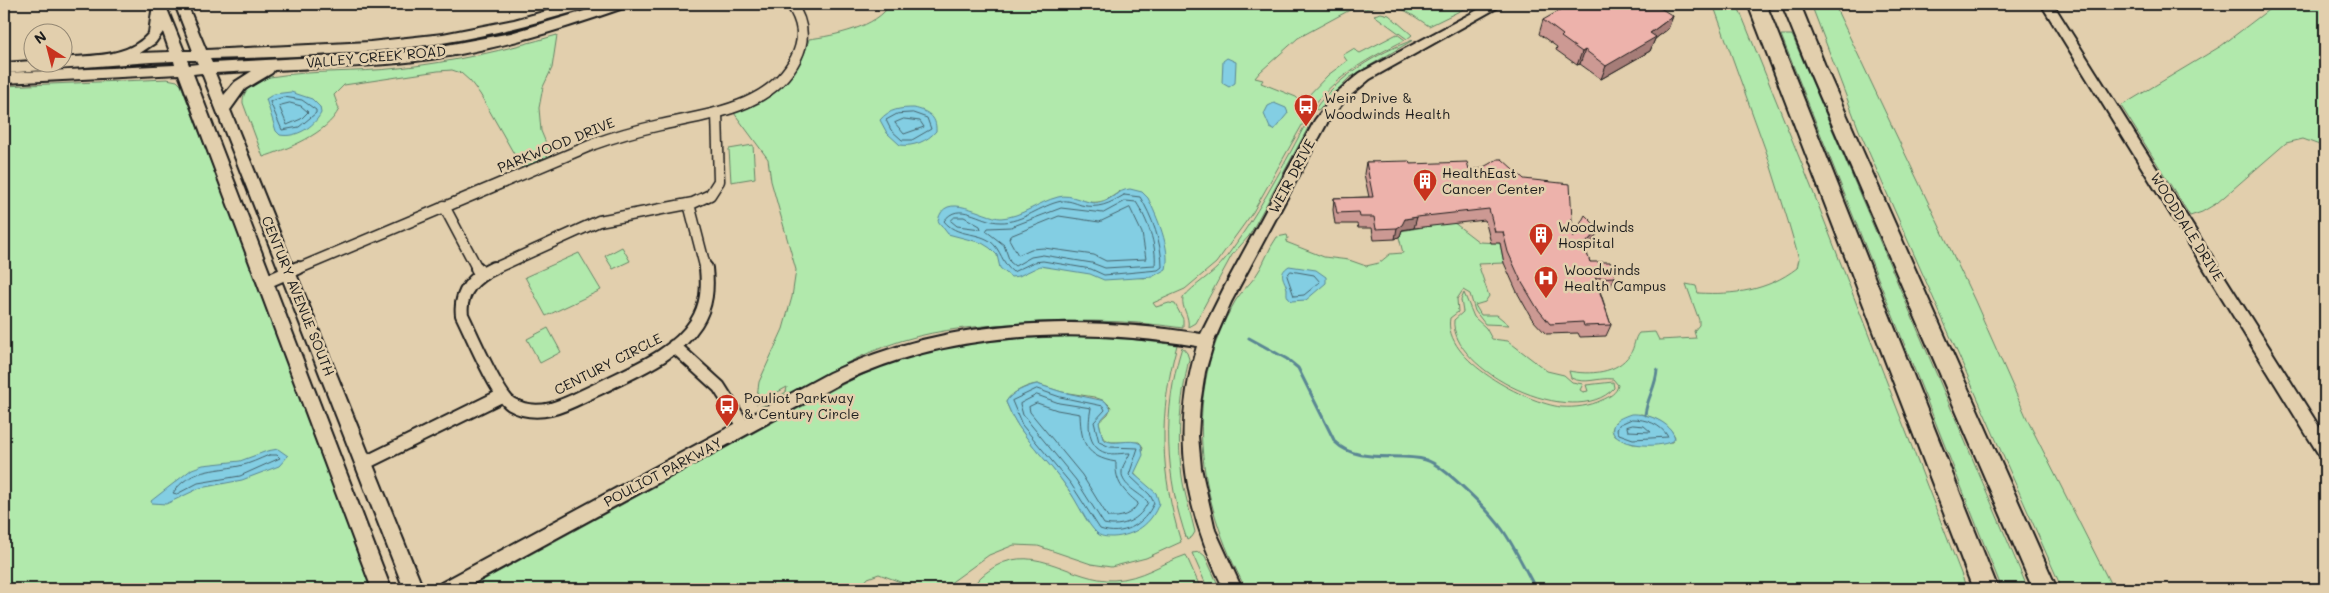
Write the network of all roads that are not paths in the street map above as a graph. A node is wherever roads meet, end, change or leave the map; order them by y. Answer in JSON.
{"nodes":[{"id":1,"x":182,"y":4,"type":"edge"},
{"id":2,"x":586,"y":4,"type":"edge"},
{"id":3,"x":621,"y":4,"type":"edge"},
{"id":4,"x":791,"y":4,"type":"edge"},
{"id":5,"x":1498,"y":4,"type":"edge"},
{"id":6,"x":1743,"y":4,"type":"edge"},
{"id":7,"x":1757,"y":4,"type":"edge"},
{"id":8,"x":1791,"y":4,"type":"edge"},
{"id":9,"x":1805,"y":4,"type":"edge"},
{"id":10,"x":2047,"y":4,"type":"edge"},
{"id":11,"x":159,"y":5,"type":"edge"},
{"id":12,"x":1778,"y":60,"type":"junction"},
{"id":13,"x":100,"y":61,"type":"junction"},
{"id":14,"x":204,"y":62,"type":"junction"},
{"id":15,"x":181,"y":64,"type":"junction"},
{"id":16,"x":284,"y":65,"type":"junction"},
{"id":17,"x":4,"y":68,"type":"edge"},
{"id":18,"x":1819,"y":73,"type":"junction"},
{"id":19,"x":4,"y":78,"type":"edge"},
{"id":20,"x":224,"y":111,"type":"junction"},
{"id":21,"x":717,"y":113,"type":"junction"},
{"id":22,"x":689,"y":204,"type":"junction"},
{"id":23,"x":444,"y":206,"type":"junction"},
{"id":24,"x":290,"y":272,"type":"junction"},
{"id":25,"x":481,"y":275,"type":"junction"},
{"id":26,"x":266,"y":282,"type":"junction"},
{"id":27,"x":1206,"y":341,"type":"junction"},
{"id":28,"x":674,"y":346,"type":"junction"},
{"id":29,"x":501,"y":396,"type":"junction"},
{"id":30,"x":745,"y":428,"type":"junction"},
{"id":31,"x":2325,"y":450,"type":"edge"},
{"id":32,"x":365,"y":463,"type":"junction"},
{"id":33,"x":382,"y":589,"type":"edge"},
{"id":34,"x":414,"y":589,"type":"edge"},
{"id":35,"x":447,"y":589,"type":"edge"},
{"id":36,"x":1233,"y":589,"type":"edge"},
{"id":37,"x":1986,"y":589,"type":"edge"},
{"id":38,"x":2045,"y":589,"type":"edge"}],
"edges":[{"from":1,"to":14,"type":"main road","name":"CENTURY AVENUE SOUTH"},
{"from":2,"to":14,"type":"main road","name":"VALLEY CREEK ROAD"},
{"from":3,"to":16,"type":"main road","name":"VALLEY CREEK ROAD"},
{"from":4,"to":21,"type":"street","name":"PARKWOOD DRIVE"},
{"from":5,"to":27,"type":"street","name":"WEIR DRIVE"},
{"from":6,"to":12,"type":"highway"},
{"from":7,"to":12,"type":"highway"},
{"from":8,"to":18,"type":"highway"},
{"from":9,"to":18,"type":"highway"},
{"from":10,"to":31,"type":"street","name":"WOODDALE DRIVE"},
{"from":11,"to":13,"type":"main road"},
{"from":11,"to":15,"type":"main road","name":"CENTURY AVENUE SOUTH"},
{"from":12,"to":37,"type":"highway"},
{"from":13,"to":15,"type":"main road"},
{"from":13,"to":17,"type":"main road"},
{"from":14,"to":15,"type":"main road","name":"VALLEY CREEK ROAD"},
{"from":14,"to":16,"type":"main road","name":"VALLEY CREEK ROAD"},
{"from":14,"to":20,"type":"main road","name":"CENTURY AVENUE SOUTH"},
{"from":15,"to":19,"type":"main road"},
{"from":15,"to":26,"type":"main road","name":"CENTURY AVENUE SOUTH"},
{"from":16,"to":20,"type":"main road"},
{"from":18,"to":38,"type":"highway"},
{"from":20,"to":24,"type":"main road","name":"CENTURY AVENUE SOUTH"},
{"from":21,"to":22,"type":"street"},
{"from":21,"to":23,"type":"street","name":"PARKWOOD DRIVE"},
{"from":22,"to":25,"type":"street"},
{"from":22,"to":28,"type":"street","name":"CENTURY CIRCLE"},
{"from":23,"to":24,"type":"street","name":"PARKWOOD DRIVE"},
{"from":23,"to":25,"type":"street"},
{"from":24,"to":26,"type":"street","name":"PARKWOOD DRIVE"},
{"from":24,"to":32,"type":"main road","name":"CENTURY AVENUE SOUTH"},
{"from":25,"to":29,"type":"street"},
{"from":26,"to":33,"type":"main road","name":"CENTURY AVENUE SOUTH"},
{"from":27,"to":30,"type":"street","name":"POULIOT PARKWAY"},
{"from":27,"to":36,"type":"street","name":"WEIR DRIVE"},
{"from":28,"to":29,"type":"street","name":"CENTURY CIRCLE"},
{"from":28,"to":30,"type":"street","name":"CENTURY CIRCLE"},
{"from":29,"to":32,"type":"street"},
{"from":30,"to":35,"type":"street","name":"POULIOT PARKWAY"},
{"from":32,"to":34,"type":"main road","name":"CENTURY AVENUE SOUTH"}]}
